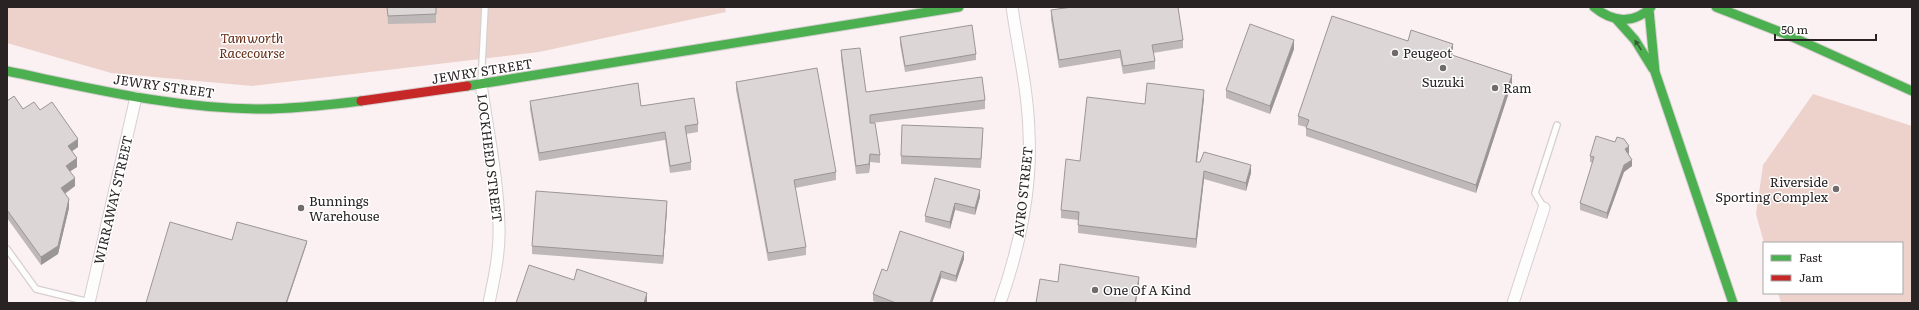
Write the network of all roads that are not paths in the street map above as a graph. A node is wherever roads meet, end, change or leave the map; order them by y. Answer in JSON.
{"nodes":[{"id":1,"x":485,"y":7,"type":"edge"},
{"id":2,"x":959,"y":7,"type":"edge"},
{"id":3,"x":1012,"y":7,"type":"edge"},
{"id":4,"x":1594,"y":7,"type":"edge"},
{"id":5,"x":1716,"y":7,"type":"edge"},
{"id":6,"x":1736,"y":7,"type":"edge"},
{"id":7,"x":1650,"y":8,"type":"edge"},
{"id":8,"x":1617,"y":20,"type":"junction"},
{"id":9,"x":1788,"y":35,"type":"junction"},
{"id":10,"x":7,"y":71,"type":"edge"},
{"id":11,"x":1655,"y":72,"type":"junction"},
{"id":12,"x":481,"y":84,"type":"junction"},
{"id":13,"x":1912,"y":91,"type":"edge"},
{"id":14,"x":136,"y":97,"type":"junction"},
{"id":15,"x":1557,"y":125,"type":"dead end"},
{"id":16,"x":1544,"y":208,"type":"joint"},
{"id":17,"x":7,"y":249,"type":"edge"},
{"id":18,"x":89,"y":302,"type":"edge"},
{"id":19,"x":489,"y":303,"type":"edge"},
{"id":20,"x":1000,"y":303,"type":"edge"},
{"id":21,"x":1513,"y":303,"type":"edge"},
{"id":22,"x":1733,"y":303,"type":"edge"}],
"edges":[{"from":1,"to":12,"type":"lane"},
{"from":2,"to":12,"type":"main road","name":"JEWRY STREET"},
{"from":3,"to":20,"type":"street","name":"AVRO STREET"},
{"from":4,"to":8,"type":"main road"},
{"from":5,"to":9,"type":"main road"},
{"from":6,"to":9,"type":"main road"},
{"from":7,"to":8,"type":"main road"},
{"from":7,"to":11,"type":"main road"},
{"from":11,"to":8,"type":"main road","one_way":true},
{"from":9,"to":13,"type":"main road"},
{"from":10,"to":14,"type":"main road","name":"JEWRY STREET"},
{"from":11,"to":22,"type":"main road"},
{"from":12,"to":14,"type":"main road","name":"JEWRY STREET"},
{"from":12,"to":19,"type":"street","name":"LOCKHEED STREET"},
{"from":14,"to":18,"type":"street","name":"WIRRAWAY STREET"},
{"from":15,"to":16,"type":"lane"},
{"from":16,"to":21,"type":"street"},
{"from":17,"to":18,"type":"lane"}]}
